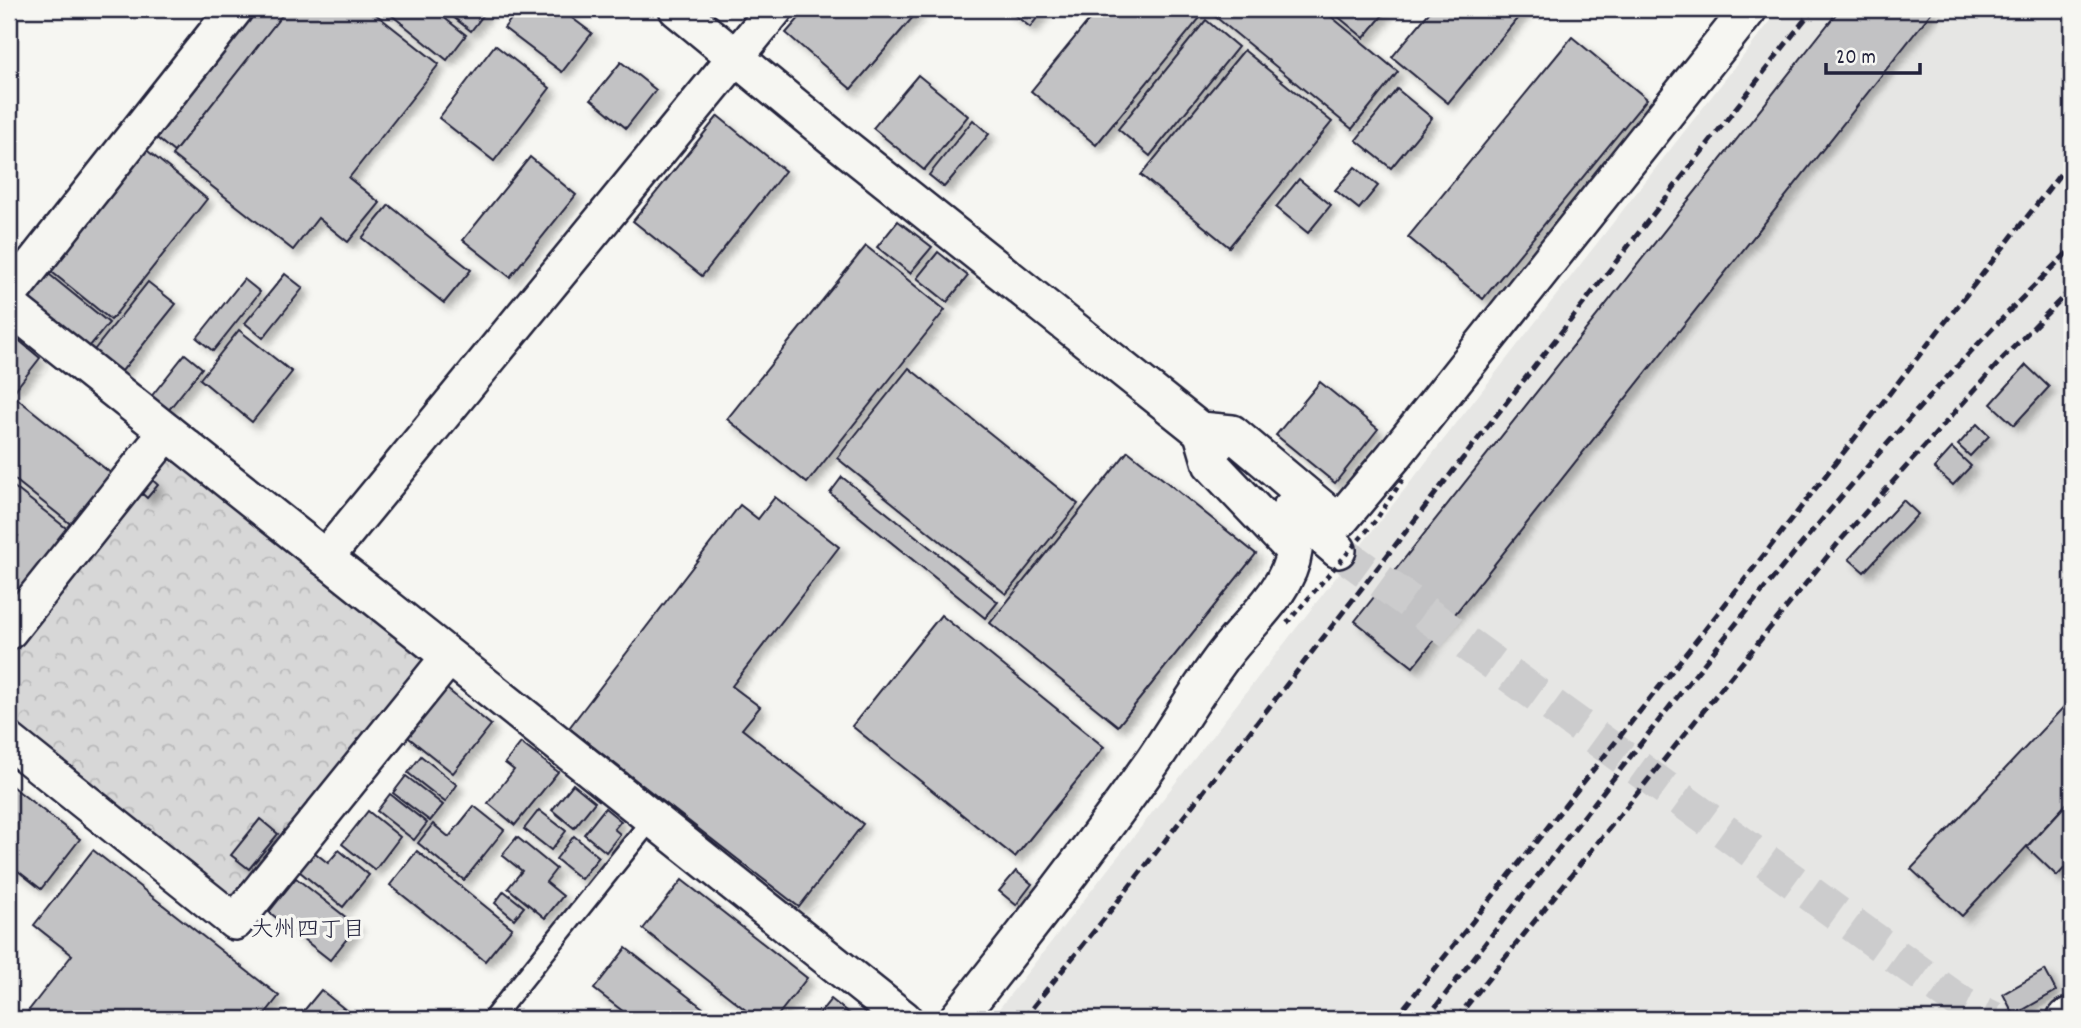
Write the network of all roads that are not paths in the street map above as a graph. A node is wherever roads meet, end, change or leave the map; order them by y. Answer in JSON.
{"nodes":[{"id":1,"x":235,"y":9,"type":"edge"},
{"id":2,"x":677,"y":9,"type":"edge"},
{"id":3,"x":775,"y":9,"type":"edge"},
{"id":4,"x":1749,"y":9,"type":"edge"},
{"id":5,"x":735,"y":57,"type":"junction"},
{"id":6,"x":9,"y":295,"type":"edge"},
{"id":7,"x":9,"y":306,"type":"edge"},
{"id":8,"x":1201,"y":430,"type":"junction"},
{"id":9,"x":167,"y":432,"type":"junction"},
{"id":10,"x":1338,"y":550,"type":"tunnel mouth"},
{"id":11,"x":325,"y":558,"type":"junction"},
{"id":12,"x":9,"y":631,"type":"edge"},
{"id":13,"x":449,"y":657,"type":"junction"},
{"id":14,"x":9,"y":741,"type":"edge"},
{"id":15,"x":652,"y":819,"type":"junction"},
{"id":16,"x":2072,"y":1017,"type":"edge"},
{"id":17,"x":492,"y":1019,"type":"edge"},
{"id":18,"x":904,"y":1019,"type":"edge"},
{"id":19,"x":957,"y":1019,"type":"edge"},
{"id":20,"x":2067,"y":1019,"type":"edge"}],
"edges":[{"from":1,"to":6,"type":"street"},
{"from":2,"to":5,"type":"street"},
{"from":3,"to":5,"type":"street"},
{"from":4,"to":8,"type":"street"},
{"from":5,"to":8,"type":"street"},
{"from":5,"to":11,"type":"street"},
{"from":7,"to":9,"type":"street"},
{"from":8,"to":10,"type":"street"},
{"from":8,"to":19,"type":"street"},
{"from":9,"to":11,"type":"street"},
{"from":9,"to":12,"type":"street"},
{"from":11,"to":13,"type":"street"},
{"from":13,"to":14,"type":"street"},
{"from":13,"to":15,"type":"street"},
{"from":15,"to":17,"type":"lane"},
{"from":15,"to":18,"type":"street"},
{"from":16,"to":20,"type":"street"}]}
